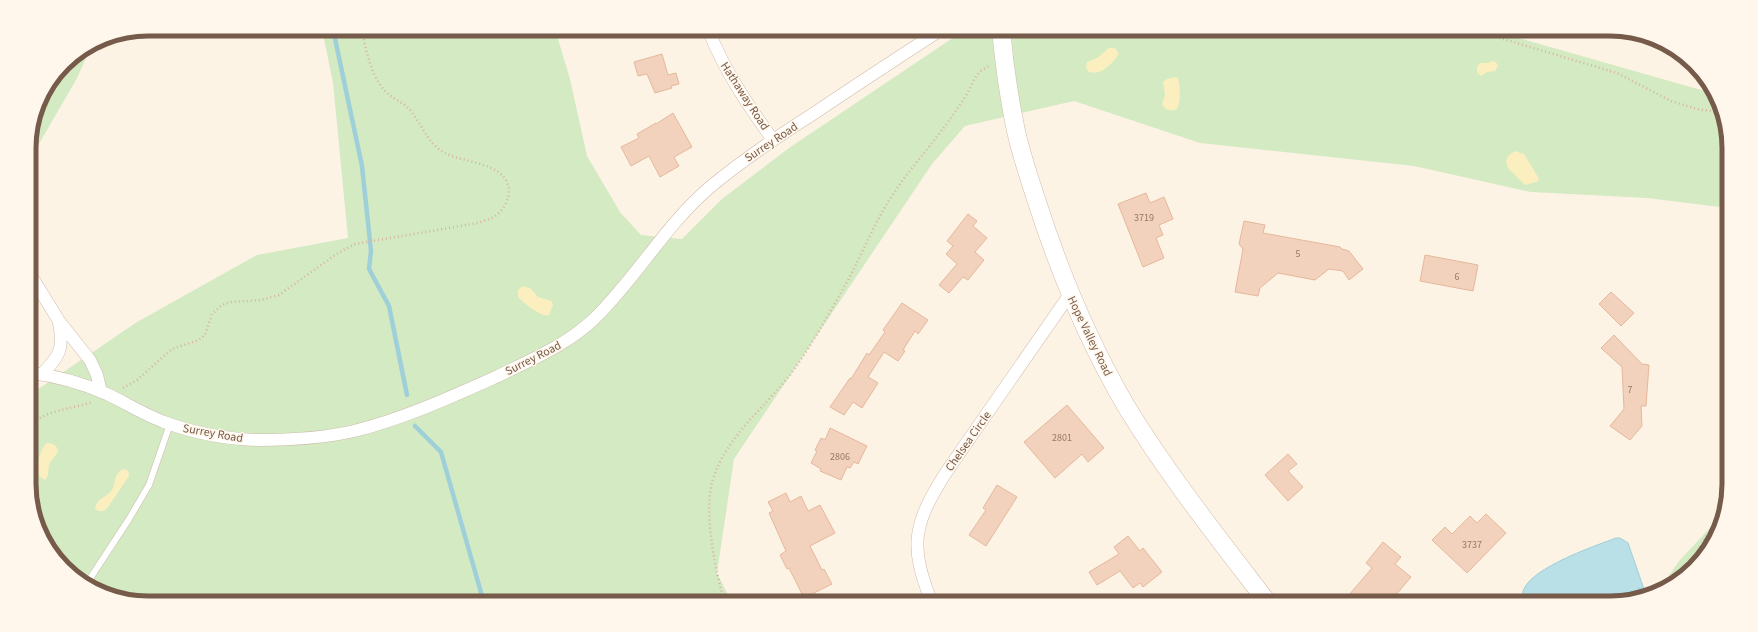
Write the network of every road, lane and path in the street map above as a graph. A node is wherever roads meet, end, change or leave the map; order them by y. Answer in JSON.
{"nodes":[{"id":1,"x":364,"y":36,"type":"edge"},
{"id":2,"x":711,"y":36,"type":"edge"},
{"id":3,"x":931,"y":36,"type":"edge"},
{"id":4,"x":1002,"y":36,"type":"edge"},
{"id":5,"x":1493,"y":36,"type":"edge"},
{"id":6,"x":995,"y":62,"type":"dead end"},
{"id":7,"x":1715,"y":112,"type":"edge"},
{"id":8,"x":773,"y":140,"type":"junction"},
{"id":9,"x":36,"y":284,"type":"edge"},
{"id":10,"x":1070,"y":294,"type":"junction"},
{"id":11,"x":59,"y":321,"type":"junction"},
{"id":12,"x":36,"y":373,"type":"edge"},
{"id":13,"x":119,"y":390,"type":"dead end"},
{"id":14,"x":98,"y":396,"type":"junction"},
{"id":15,"x":36,"y":421,"type":"edge"},
{"id":16,"x":170,"y":424,"type":"junction"},
{"id":17,"x":1712,"y":530,"type":"edge"},
{"id":18,"x":1696,"y":556,"type":"edge"},
{"id":19,"x":91,"y":580,"type":"edge"},
{"id":20,"x":723,"y":596,"type":"edge"},
{"id":21,"x":930,"y":596,"type":"edge"},
{"id":22,"x":1263,"y":596,"type":"edge"}],
"edges":[{"from":1,"to":13,"type":"path"},
{"from":2,"to":8,"type":"street","name":"Hathaway Road"},
{"from":3,"to":8,"type":"street","name":"Surrey Road"},
{"from":4,"to":10,"type":"main road","name":"Hope Valley Road"},
{"from":5,"to":7,"type":"path"},
{"from":6,"to":20,"type":"path"},
{"from":8,"to":16,"type":"street","name":"Surrey Road"},
{"from":9,"to":11,"type":"street"},
{"from":10,"to":21,"type":"street","name":"Chelsea Circle"},
{"from":10,"to":22,"type":"main road","name":"Hope Valley Road"},
{"from":11,"to":12,"type":"street"},
{"from":11,"to":14,"type":"street"},
{"from":12,"to":14,"type":"street","name":"Surrey Road"},
{"from":14,"to":15,"type":"path"},
{"from":14,"to":16,"type":"street","name":"Surrey Road"},
{"from":16,"to":19,"type":"lane"},
{"from":17,"to":18,"type":"path"}]}
